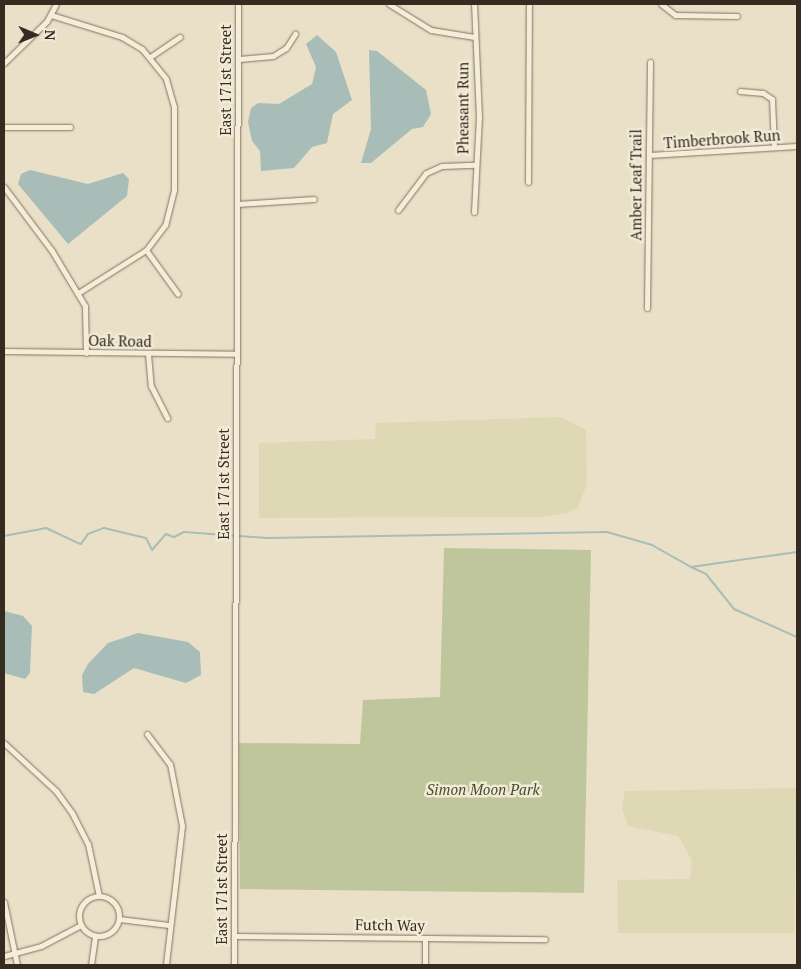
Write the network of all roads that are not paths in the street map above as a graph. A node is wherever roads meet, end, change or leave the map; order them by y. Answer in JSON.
{"nodes":[{"id":1,"x":56,"y":4,"type":"edge"},
{"id":2,"x":238,"y":4,"type":"edge"},
{"id":3,"x":389,"y":4,"type":"edge"},
{"id":4,"x":474,"y":4,"type":"edge"},
{"id":5,"x":529,"y":4,"type":"edge"},
{"id":6,"x":661,"y":4,"type":"edge"},
{"id":7,"x":51,"y":14,"type":"junction"},
{"id":8,"x":737,"y":16,"type":"dead end"},
{"id":9,"x":295,"y":34,"type":"dead end"},
{"id":10,"x":180,"y":37,"type":"dead end"},
{"id":11,"x":474,"y":37,"type":"junction"},
{"id":12,"x":150,"y":57,"type":"junction"},
{"id":13,"x":239,"y":59,"type":"junction"},
{"id":14,"x":650,"y":62,"type":"dead end"},
{"id":15,"x":4,"y":63,"type":"edge"},
{"id":16,"x":740,"y":92,"type":"dead end"},
{"id":17,"x":4,"y":126,"type":"edge"},
{"id":18,"x":70,"y":127,"type":"dead end"},
{"id":19,"x":797,"y":146,"type":"edge"},
{"id":20,"x":774,"y":147,"type":"junction"},
{"id":21,"x":649,"y":155,"type":"junction"},
{"id":22,"x":476,"y":165,"type":"junction"},
{"id":23,"x":528,"y":182,"type":"dead end"},
{"id":24,"x":4,"y":187,"type":"edge"},
{"id":25,"x":314,"y":198,"type":"dead end"},
{"id":26,"x":237,"y":204,"type":"junction"},
{"id":27,"x":398,"y":210,"type":"dead end"},
{"id":28,"x":474,"y":212,"type":"dead end"},
{"id":29,"x":146,"y":250,"type":"junction"},
{"id":30,"x":78,"y":293,"type":"junction"},
{"id":31,"x":178,"y":294,"type":"dead end"},
{"id":32,"x":648,"y":308,"type":"dead end"},
{"id":33,"x":4,"y":351,"type":"edge"},
{"id":34,"x":86,"y":352,"type":"junction"},
{"id":35,"x":148,"y":354,"type":"junction"},
{"id":36,"x":237,"y":354,"type":"junction"},
{"id":37,"x":167,"y":418,"type":"dead end"},
{"id":38,"x":147,"y":734,"type":"dead end"},
{"id":39,"x":4,"y":743,"type":"edge"},
{"id":40,"x":99,"y":896,"type":"junction"},
{"id":41,"x":4,"y":902,"type":"edge"},
{"id":42,"x":119,"y":919,"type":"junction"},
{"id":43,"x":81,"y":925,"type":"junction"},
{"id":44,"x":169,"y":925,"type":"junction"},
{"id":45,"x":95,"y":936,"type":"junction"},
{"id":46,"x":234,"y":936,"type":"junction"},
{"id":47,"x":425,"y":938,"type":"junction"},
{"id":48,"x":545,"y":939,"type":"dead end"},
{"id":49,"x":14,"y":955,"type":"junction"},
{"id":50,"x":4,"y":956,"type":"edge"},
{"id":51,"x":16,"y":965,"type":"edge"},
{"id":52,"x":91,"y":965,"type":"edge"},
{"id":53,"x":166,"y":965,"type":"edge"},
{"id":54,"x":234,"y":965,"type":"edge"},
{"id":55,"x":425,"y":965,"type":"edge"}],
"edges":[{"from":1,"to":7,"type":"street"},
{"from":2,"to":13,"type":"street","name":"East 171st Street"},
{"from":3,"to":11,"type":"street"},
{"from":4,"to":11,"type":"street","name":"Pheasant Run"},
{"from":5,"to":23,"type":"street"},
{"from":6,"to":8,"type":"street"},
{"from":7,"to":12,"type":"street"},
{"from":7,"to":15,"type":"street"},
{"from":9,"to":13,"type":"street"},
{"from":10,"to":12,"type":"street"},
{"from":11,"to":22,"type":"street","name":"Pheasant Run"},
{"from":12,"to":29,"type":"street"},
{"from":13,"to":26,"type":"street","name":"East 171st Street"},
{"from":14,"to":21,"type":"street","name":"Amber Leaf Trail"},
{"from":16,"to":20,"type":"street"},
{"from":17,"to":18,"type":"street"},
{"from":19,"to":20,"type":"street","name":"Timberbrook Run"},
{"from":20,"to":21,"type":"street","name":"Timberbrook Run"},
{"from":21,"to":32,"type":"street","name":"Amber Leaf Trail"},
{"from":22,"to":27,"type":"street"},
{"from":22,"to":28,"type":"street","name":"Pheasant Run"},
{"from":24,"to":30,"type":"street"},
{"from":25,"to":26,"type":"street"},
{"from":26,"to":36,"type":"street","name":"East 171st Street"},
{"from":29,"to":30,"type":"street"},
{"from":29,"to":31,"type":"street"},
{"from":30,"to":34,"type":"street"},
{"from":33,"to":34,"type":"street","name":"Oak Road"},
{"from":34,"to":35,"type":"street","name":"Oak Road"},
{"from":35,"to":36,"type":"street","name":"Oak Road"},
{"from":35,"to":37,"type":"street"},
{"from":36,"to":46,"type":"street","name":"East 171st Street"},
{"from":38,"to":44,"type":"street"},
{"from":39,"to":40,"type":"street"},
{"from":40,"to":42,"type":"street"},
{"from":40,"to":43,"type":"street"},
{"from":41,"to":49,"type":"street"},
{"from":42,"to":44,"type":"street"},
{"from":42,"to":45,"type":"street"},
{"from":43,"to":45,"type":"street"},
{"from":43,"to":49,"type":"street"},
{"from":44,"to":53,"type":"street"},
{"from":45,"to":52,"type":"street"},
{"from":46,"to":47,"type":"street","name":"Futch Way"},
{"from":46,"to":54,"type":"street","name":"East 171st Street"},
{"from":47,"to":48,"type":"street","name":"Futch Way"},
{"from":47,"to":55,"type":"street"},
{"from":49,"to":50,"type":"street"},
{"from":49,"to":51,"type":"street"}]}
